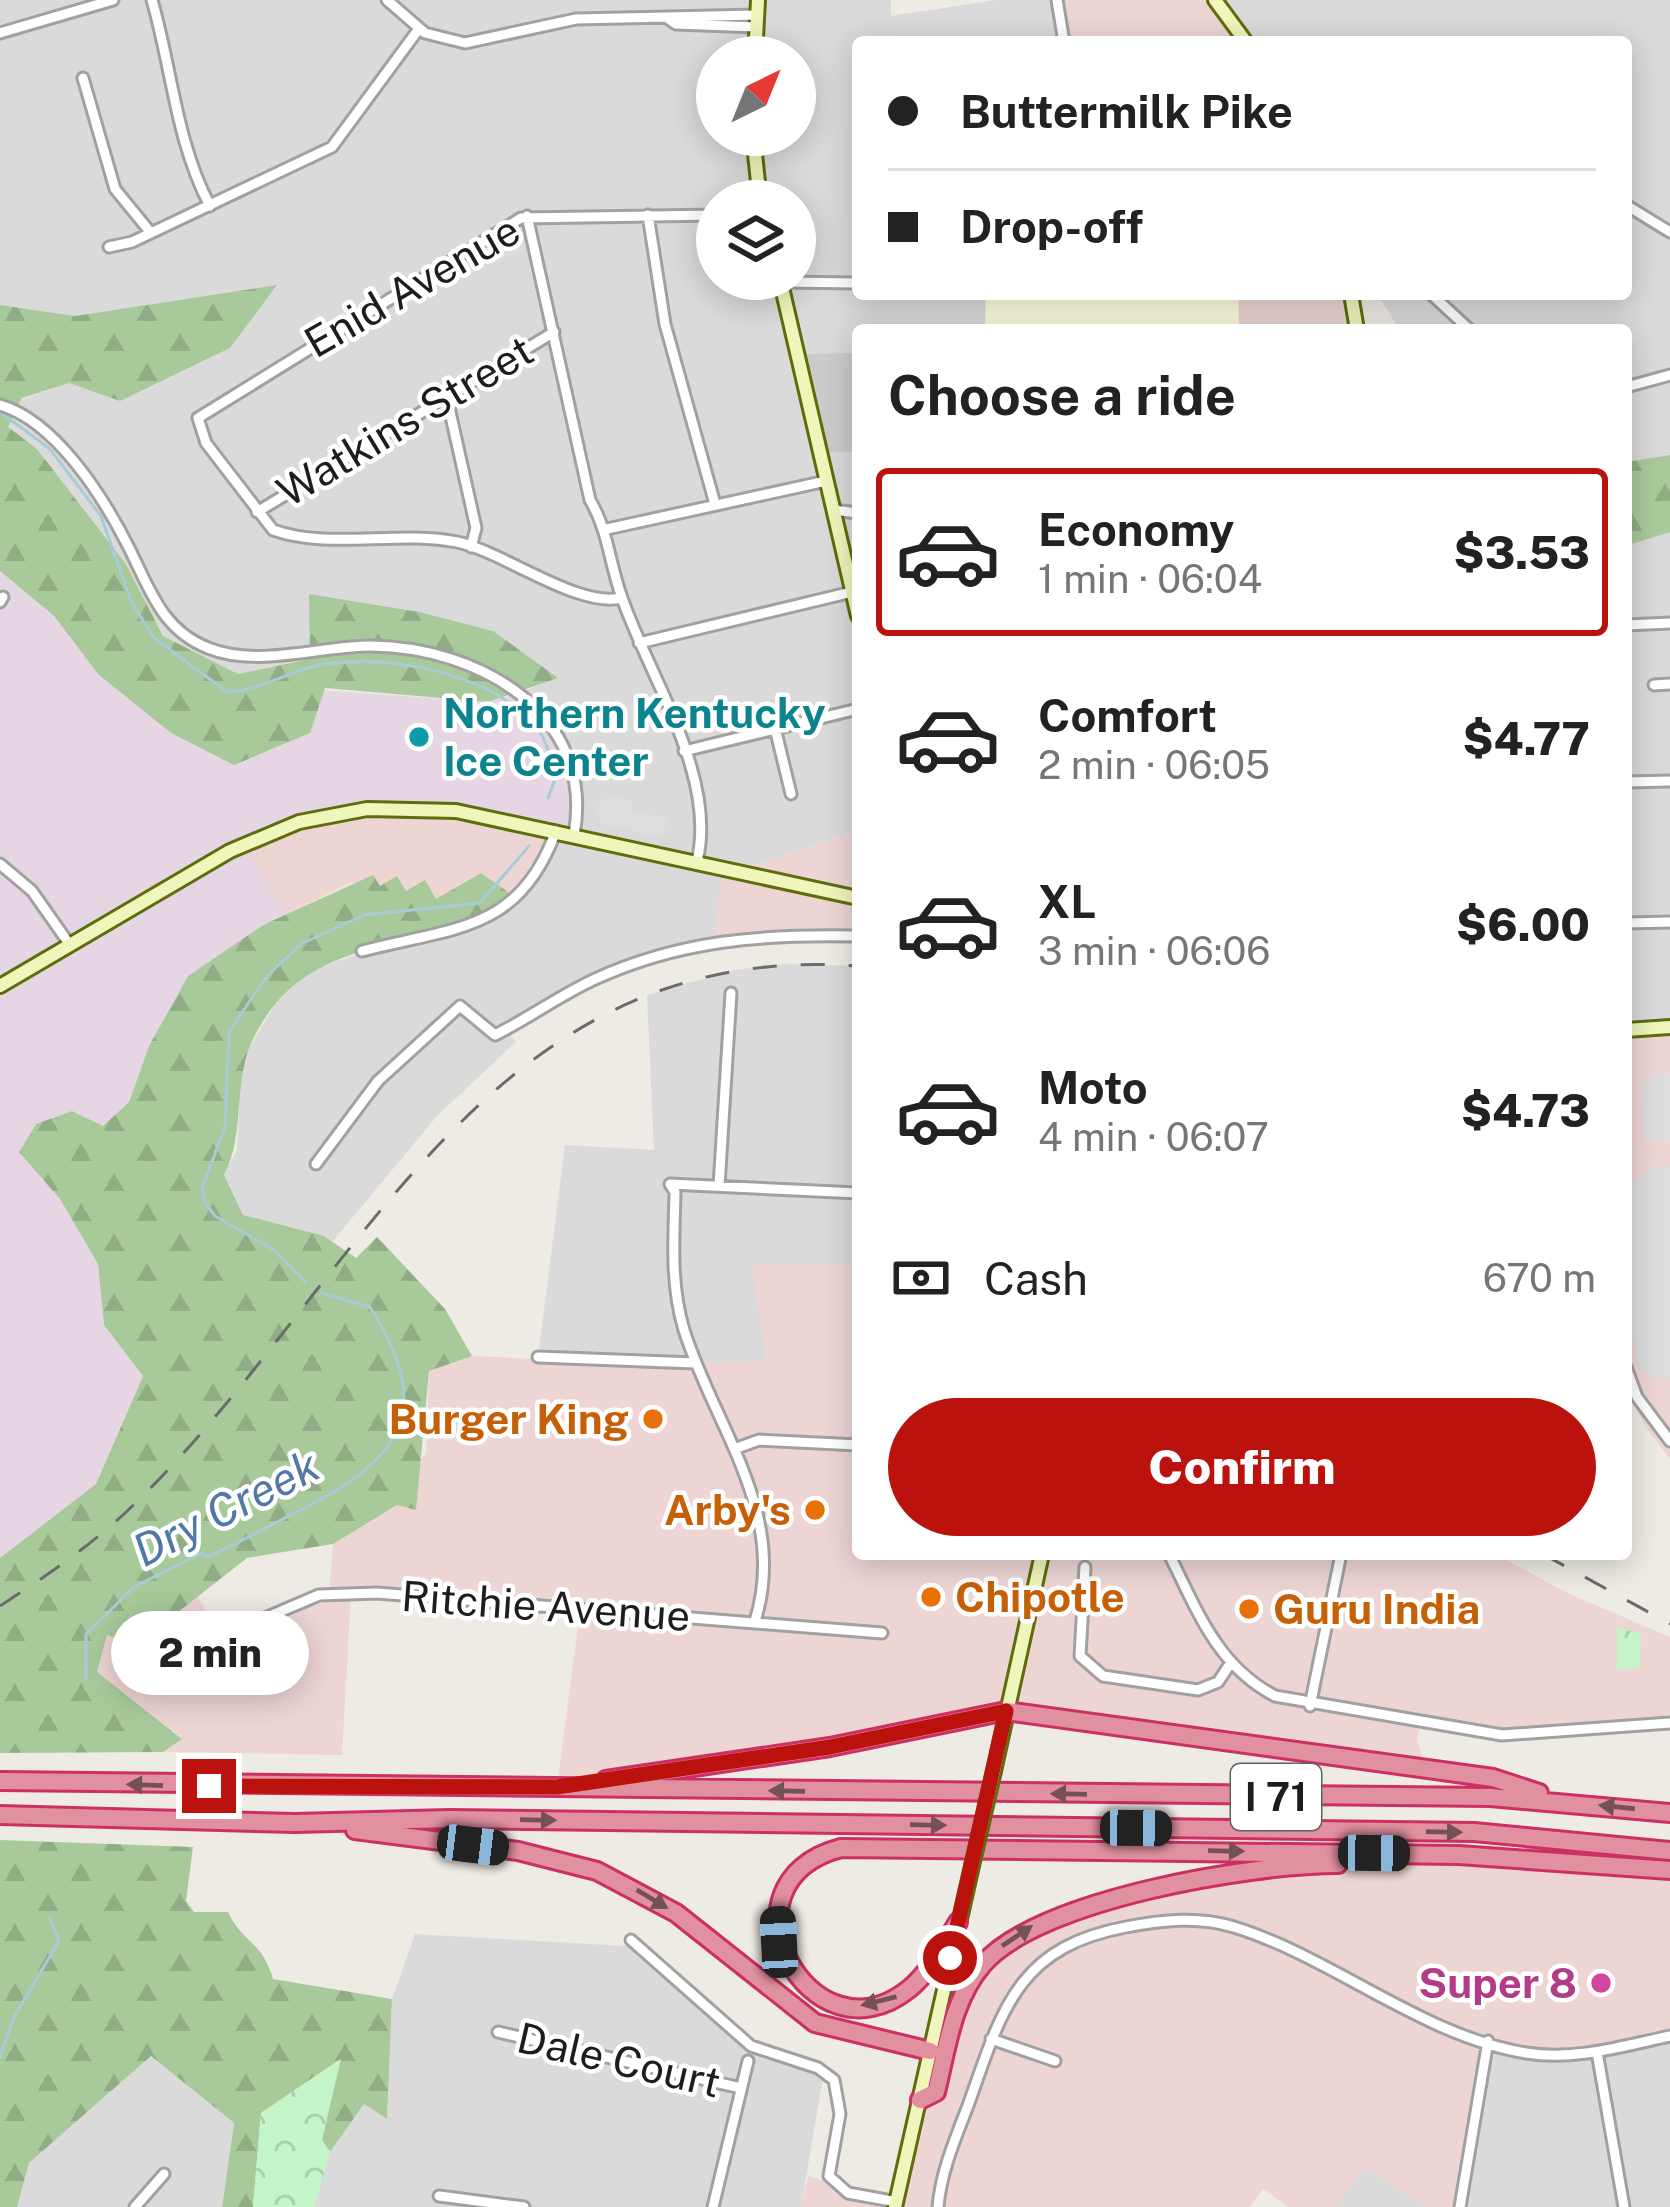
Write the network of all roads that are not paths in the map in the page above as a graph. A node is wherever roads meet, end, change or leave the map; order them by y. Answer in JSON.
{"nodes":[{"id":1,"x":113,"y":0,"type":"edge"},
{"id":2,"x":152,"y":0,"type":"edge"},
{"id":3,"x":387,"y":0,"type":"edge"},
{"id":4,"x":713,"y":0,"type":"edge"},
{"id":5,"x":758,"y":0,"type":"edge"},
{"id":6,"x":1057,"y":0,"type":"edge"},
{"id":7,"x":1215,"y":0,"type":"edge"},
{"id":8,"x":713,"y":14,"type":"junction"},
{"id":9,"x":667,"y":18,"type":"junction"},
{"id":10,"x":757,"y":21,"type":"junction"},
{"id":11,"x":418,"y":30,"type":"junction"},
{"id":12,"x":0,"y":33,"type":"edge"},
{"id":13,"x":756,"y":36,"type":"edge"},
{"id":14,"x":1063,"y":36,"type":"edge"},
{"id":15,"x":1242,"y":36,"type":"edge"},
{"id":16,"x":83,"y":78,"type":"dead end"},
{"id":17,"x":210,"y":206,"type":"junction"},
{"id":18,"x":1632,"y":209,"type":"edge"},
{"id":19,"x":648,"y":214,"type":"junction"},
{"id":20,"x":696,"y":215,"type":"edge"},
{"id":21,"x":527,"y":216,"type":"junction"},
{"id":22,"x":1670,"y":232,"type":"edge"},
{"id":23,"x":152,"y":233,"type":"junction"},
{"id":24,"x":109,"y":247,"type":"dead end"},
{"id":25,"x":816,"y":281,"type":"edge"},
{"id":26,"x":852,"y":283,"type":"edge"},
{"id":27,"x":785,"y":300,"type":"edge"},
{"id":28,"x":1438,"y":300,"type":"edge"},
{"id":29,"x":1464,"y":324,"type":"edge"},
{"id":30,"x":554,"y":332,"type":"junction"},
{"id":31,"x":1670,"y":375,"type":"edge"},
{"id":32,"x":1632,"y":385,"type":"edge"},
{"id":33,"x":446,"y":394,"type":"junction"},
{"id":34,"x":0,"y":405,"type":"edge"},
{"id":35,"x":826,"y":481,"type":"junction"},
{"id":36,"x":715,"y":504,"type":"junction"},
{"id":37,"x":832,"y":510,"type":"junction"},
{"id":38,"x":257,"y":512,"type":"junction"},
{"id":39,"x":852,"y":512,"type":"edge"},
{"id":40,"x":608,"y":529,"type":"junction"},
{"id":41,"x":471,"y":547,"type":"junction"},
{"id":42,"x":852,"y":592,"type":"joint"},
{"id":43,"x":622,"y":598,"type":"junction"},
{"id":44,"x":1670,"y":623,"type":"edge"},
{"id":45,"x":1632,"y":625,"type":"edge"},
{"id":46,"x":639,"y":643,"type":"junction"},
{"id":47,"x":1670,"y":684,"type":"edge"},
{"id":48,"x":1654,"y":685,"type":"dead end"},
{"id":49,"x":852,"y":710,"type":"edge"},
{"id":50,"x":775,"y":728,"type":"junction"},
{"id":51,"x":684,"y":751,"type":"junction"},
{"id":52,"x":1670,"y":781,"type":"edge"},
{"id":53,"x":1632,"y":782,"type":"edge"},
{"id":54,"x":791,"y":794,"type":"dead end"},
{"id":55,"x":556,"y":831,"type":"junction"},
{"id":56,"x":574,"y":835,"type":"junction"},
{"id":57,"x":698,"y":861,"type":"junction"},
{"id":58,"x":0,"y":864,"type":"edge"},
{"id":59,"x":852,"y":897,"type":"edge"},
{"id":60,"x":1670,"y":922,"type":"edge"},
{"id":61,"x":1632,"y":923,"type":"edge"},
{"id":62,"x":852,"y":936,"type":"edge"},
{"id":63,"x":70,"y":944,"type":"junction"},
{"id":64,"x":362,"y":951,"type":"dead end"},
{"id":65,"x":0,"y":986,"type":"edge"},
{"id":66,"x":731,"y":993,"type":"dead end"},
{"id":67,"x":1670,"y":1027,"type":"edge"},
{"id":68,"x":1632,"y":1030,"type":"edge"},
{"id":69,"x":316,"y":1164,"type":"dead end"},
{"id":70,"x":719,"y":1186,"type":"junction"},
{"id":71,"x":852,"y":1193,"type":"edge"},
{"id":72,"x":538,"y":1357,"type":"dead end"},
{"id":73,"x":695,"y":1363,"type":"junction"},
{"id":74,"x":1632,"y":1383,"type":"edge"},
{"id":75,"x":1670,"y":1441,"type":"edge"},
{"id":76,"x":852,"y":1444,"type":"edge"},
{"id":77,"x":737,"y":1448,"type":"junction"},
{"id":78,"x":1041,"y":1560,"type":"edge"},
{"id":79,"x":1172,"y":1560,"type":"edge"},
{"id":80,"x":1340,"y":1560,"type":"edge"},
{"id":81,"x":1085,"y":1567,"type":"dead end"},
{"id":82,"x":755,"y":1621,"type":"junction"},
{"id":83,"x":882,"y":1633,"type":"dead end"},
{"id":84,"x":218,"y":1638,"type":"dead end"},
{"id":85,"x":1230,"y":1664,"type":"junction"},
{"id":86,"x":1310,"y":1706,"type":"junction"},
{"id":87,"x":1006,"y":1711,"type":"junction"},
{"id":88,"x":1670,"y":1723,"type":"edge"},
{"id":89,"x":0,"y":1781,"type":"edge"},
{"id":90,"x":557,"y":1787,"type":"junction"},
{"id":91,"x":1564,"y":1802,"type":"junction"},
{"id":92,"x":1670,"y":1813,"type":"edge"},
{"id":93,"x":0,"y":1814,"type":"edge"},
{"id":94,"x":295,"y":1822,"type":"junction"},
{"id":95,"x":1670,"y":1851,"type":"edge"},
{"id":96,"x":1670,"y":1874,"type":"edge"},
{"id":97,"x":958,"y":1922,"type":"junction"},
{"id":98,"x":632,"y":1940,"type":"dead end"},
{"id":99,"x":497,"y":2032,"type":"dead end"},
{"id":100,"x":1670,"y":2036,"type":"edge"},
{"id":101,"x":992,"y":2039,"type":"junction"},
{"id":102,"x":1488,"y":2041,"type":"junction"},
{"id":103,"x":930,"y":2051,"type":"junction"},
{"id":104,"x":1597,"y":2052,"type":"junction"},
{"id":105,"x":1055,"y":2061,"type":"dead end"},
{"id":106,"x":748,"y":2062,"type":"dead end"},
{"id":107,"x":741,"y":2089,"type":"junction"},
{"id":108,"x":920,"y":2100,"type":"junction"},
{"id":109,"x":164,"y":2174,"type":"dead end"},
{"id":110,"x":439,"y":2196,"type":"dead end"},
{"id":111,"x":896,"y":2205,"type":"edge"},
{"id":112,"x":135,"y":2207,"type":"edge"},
{"id":113,"x":524,"y":2207,"type":"edge"},
{"id":114,"x":713,"y":2207,"type":"edge"},
{"id":115,"x":938,"y":2207,"type":"edge"},
{"id":116,"x":1460,"y":2207,"type":"edge"},
{"id":117,"x":1624,"y":2207,"type":"edge"}],
"edges":[{"from":1,"to":12,"type":"street"},
{"from":2,"to":17,"type":"street"},
{"from":3,"to":11,"type":"street"},
{"from":4,"to":8,"type":"street"},
{"from":5,"to":10,"type":"main road"},
{"from":6,"to":14,"type":"street"},
{"from":7,"to":15,"type":"main road"},
{"from":8,"to":9,"type":"street"},
{"from":8,"to":10,"type":"street"},
{"from":9,"to":10,"type":"street"},
{"from":9,"to":11,"type":"street"},
{"from":10,"to":13,"type":"main road"},
{"from":11,"to":17,"type":"street"},
{"from":16,"to":23,"type":"street"},
{"from":17,"to":23,"type":"street"},
{"from":18,"to":22,"type":"street"},
{"from":19,"to":20,"type":"street","name":"Enid Avenue"},
{"from":19,"to":21,"type":"street","name":"Enid Avenue"},
{"from":19,"to":36,"type":"street"},
{"from":21,"to":30,"type":"street"},
{"from":21,"to":38,"type":"street","name":"Enid Avenue"},
{"from":23,"to":24,"type":"street"},
{"from":25,"to":26,"type":"street"},
{"from":27,"to":35,"type":"main road"},
{"from":28,"to":29,"type":"street"},
{"from":30,"to":33,"type":"street","name":"Watkins Street"},
{"from":30,"to":40,"type":"street"},
{"from":31,"to":32,"type":"street"},
{"from":33,"to":38,"type":"street","name":"Watkins Street"},
{"from":33,"to":41,"type":"street"},
{"from":34,"to":56,"type":"street"},
{"from":35,"to":36,"type":"street"},
{"from":35,"to":37,"type":"main road"},
{"from":36,"to":40,"type":"street"},
{"from":37,"to":39,"type":"street"},
{"from":37,"to":42,"type":"main road"},
{"from":38,"to":41,"type":"street"},
{"from":40,"to":43,"type":"street"},
{"from":41,"to":43,"type":"street"},
{"from":42,"to":46,"type":"street"},
{"from":43,"to":46,"type":"street"},
{"from":44,"to":45,"type":"street"},
{"from":46,"to":51,"type":"street"},
{"from":47,"to":48,"type":"street"},
{"from":49,"to":50,"type":"street"},
{"from":50,"to":51,"type":"street"},
{"from":50,"to":54,"type":"street"},
{"from":51,"to":57,"type":"street"},
{"from":52,"to":53,"type":"street"},
{"from":55,"to":56,"type":"main road"},
{"from":55,"to":63,"type":"main road"},
{"from":55,"to":64,"type":"street"},
{"from":56,"to":57,"type":"main road"},
{"from":57,"to":59,"type":"main road"},
{"from":58,"to":63,"type":"street"},
{"from":60,"to":61,"type":"street"},
{"from":62,"to":69,"type":"street"},
{"from":63,"to":65,"type":"main road"},
{"from":66,"to":70,"type":"street"},
{"from":67,"to":68,"type":"main road"},
{"from":70,"to":71,"type":"street"},
{"from":70,"to":73,"type":"street"},
{"from":72,"to":73,"type":"street"},
{"from":73,"to":77,"type":"street"},
{"from":74,"to":75,"type":"street"},
{"from":76,"to":77,"type":"street"},
{"from":77,"to":82,"type":"street"},
{"from":78,"to":87,"type":"main road"},
{"from":79,"to":85,"type":"street"},
{"from":80,"to":86,"type":"street"},
{"from":81,"to":85,"type":"street"},
{"from":82,"to":83,"type":"street","name":"Ritchie Avenue"},
{"from":82,"to":84,"type":"street","name":"Ritchie Avenue"},
{"from":85,"to":86,"type":"street"},
{"from":86,"to":88,"type":"street"},
{"from":87,"to":90,"type":"highway"},
{"from":87,"to":91,"type":"highway"},
{"from":87,"to":97,"type":"main road","bridge":true},
{"from":90,"to":89,"type":"highway","number":"I 71","one_way":true},
{"from":91,"to":90,"type":"highway","number":"I 71","one_way":true},
{"from":92,"to":91,"type":"highway","number":"I 71","one_way":true},
{"from":93,"to":94,"type":"highway","number":"I 71"},
{"from":94,"to":95,"type":"highway","number":"I 71","one_way":true},
{"from":94,"to":103,"type":"highway","one_way":true},
{"from":97,"to":96,"type":"highway","one_way":true},
{"from":108,"to":96,"type":"highway","one_way":true},
{"from":97,"to":103,"type":"main road"},
{"from":98,"to":111,"type":"street"},
{"from":99,"to":107,"type":"street","name":"Dale Court"},
{"from":100,"to":104,"type":"street"},
{"from":101,"to":102,"type":"street"},
{"from":101,"to":105,"type":"street"},
{"from":101,"to":115,"type":"street"},
{"from":102,"to":104,"type":"street"},
{"from":102,"to":116,"type":"street"},
{"from":103,"to":108,"type":"main road"},
{"from":104,"to":117,"type":"street"},
{"from":106,"to":107,"type":"street"},
{"from":107,"to":114,"type":"street"},
{"from":108,"to":111,"type":"main road"},
{"from":109,"to":112,"type":"street"},
{"from":110,"to":113,"type":"street"}]}
